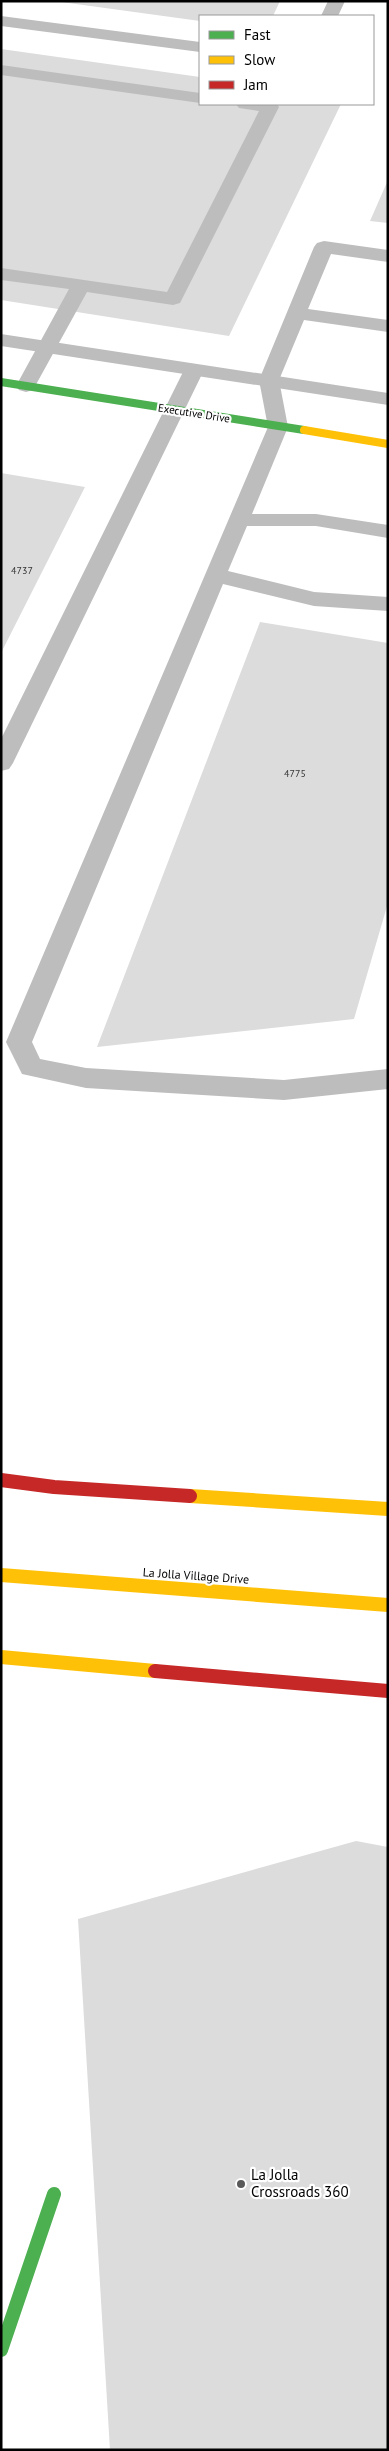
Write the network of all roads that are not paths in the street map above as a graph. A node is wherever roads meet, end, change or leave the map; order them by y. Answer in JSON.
{"nodes":[{"id":1,"x":337,"y":1,"type":"edge"},
{"id":2,"x":330,"y":15,"type":"edge"},
{"id":3,"x":1,"y":21,"type":"edge"},
{"id":4,"x":199,"y":47,"type":"edge"},
{"id":5,"x":1,"y":70,"type":"edge"},
{"id":6,"x":199,"y":98,"type":"edge"},
{"id":7,"x":253,"y":105,"type":"edge"},
{"id":8,"x":388,"y":256,"type":"edge"},
{"id":9,"x":1,"y":274,"type":"edge"},
{"id":10,"x":82,"y":285,"type":"junction"},
{"id":11,"x":298,"y":313,"type":"junction"},
{"id":12,"x":388,"y":326,"type":"edge"},
{"id":13,"x":1,"y":340,"type":"edge"},
{"id":14,"x":47,"y":347,"type":"junction"},
{"id":15,"x":194,"y":370,"type":"junction"},
{"id":16,"x":269,"y":380,"type":"junction"},
{"id":17,"x":1,"y":382,"type":"edge"},
{"id":18,"x":26,"y":386,"type":"junction"},
{"id":19,"x":388,"y":399,"type":"edge"},
{"id":20,"x":175,"y":410,"type":"junction"},
{"id":21,"x":278,"y":427,"type":"junction"},
{"id":22,"x":388,"y":444,"type":"edge"},
{"id":23,"x":239,"y":520,"type":"junction"},
{"id":24,"x":388,"y":532,"type":"edge"},
{"id":25,"x":216,"y":575,"type":"junction"},
{"id":26,"x":388,"y":604,"type":"edge"},
{"id":27,"x":1,"y":763,"type":"edge"},
{"id":28,"x":388,"y":1079,"type":"edge"},
{"id":29,"x":1,"y":1480,"type":"edge"},
{"id":30,"x":388,"y":1509,"type":"edge"},
{"id":31,"x":1,"y":1575,"type":"edge"},
{"id":32,"x":388,"y":1605,"type":"edge"},
{"id":33,"x":1,"y":1657,"type":"edge"},
{"id":34,"x":388,"y":1691,"type":"edge"},
{"id":35,"x":54,"y":2194,"type":"dead end"},
{"id":36,"x":1,"y":2350,"type":"edge"}],
"edges":[{"from":1,"to":2,"type":"street"},
{"from":3,"to":4,"type":"street"},
{"from":5,"to":6,"type":"street"},
{"from":7,"to":10,"type":"street"},
{"from":8,"to":11,"type":"street"},
{"from":9,"to":10,"type":"street"},
{"from":10,"to":14,"type":"street"},
{"from":11,"to":12,"type":"street"},
{"from":11,"to":16,"type":"street"},
{"from":13,"to":14,"type":"street"},
{"from":14,"to":15,"type":"street"},
{"from":14,"to":18,"type":"street"},
{"from":15,"to":16,"type":"street"},
{"from":15,"to":20,"type":"street"},
{"from":16,"to":19,"type":"street"},
{"from":16,"to":21,"type":"street"},
{"from":17,"to":18,"type":"main road","name":"Executive Drive"},
{"from":18,"to":20,"type":"main road","name":"Executive Drive"},
{"from":20,"to":21,"type":"main road","name":"Executive Drive"},
{"from":20,"to":27,"type":"street"},
{"from":21,"to":22,"type":"main road","name":"Executive Drive"},
{"from":21,"to":23,"type":"street"},
{"from":23,"to":24,"type":"street"},
{"from":23,"to":25,"type":"street"},
{"from":25,"to":26,"type":"street"},
{"from":25,"to":28,"type":"street"},
{"from":29,"to":30,"type":"main road"},
{"from":31,"to":32,"type":"main road","name":"La Jolla Village Drive"},
{"from":33,"to":34,"type":"main road"},
{"from":35,"to":36,"type":"main road"}]}
